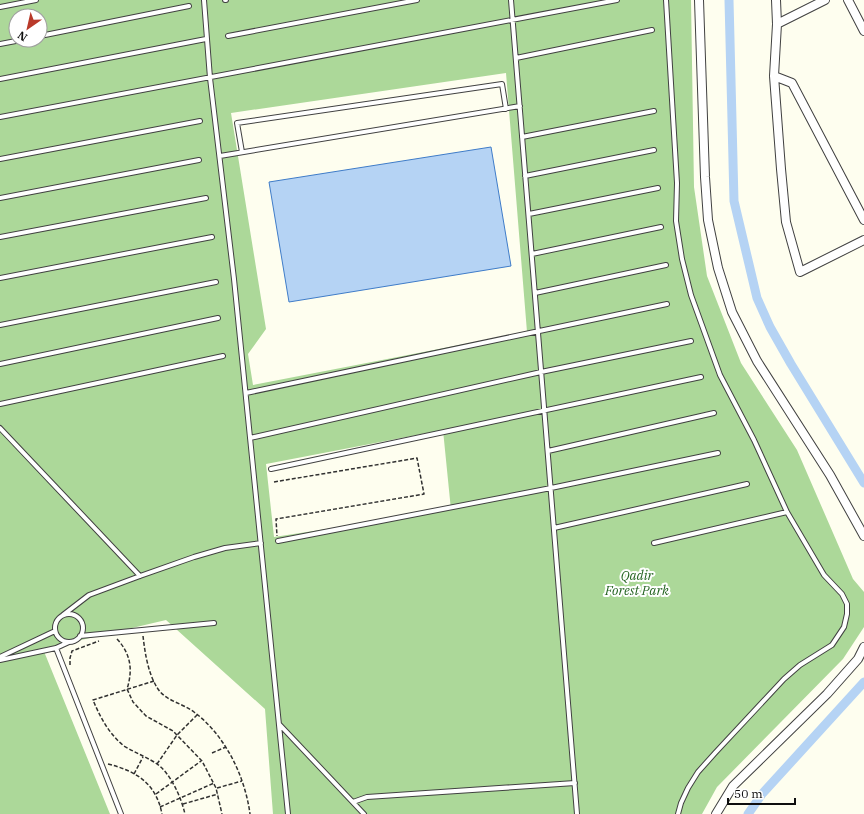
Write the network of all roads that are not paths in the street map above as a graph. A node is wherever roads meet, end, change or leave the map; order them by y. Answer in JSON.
{"nodes":[{"id":1,"x":36,"y":0,"type":"edge"},
{"id":2,"x":204,"y":0,"type":"edge"},
{"id":3,"x":417,"y":0,"type":"edge"},
{"id":4,"x":511,"y":0,"type":"edge"},
{"id":5,"x":617,"y":0,"type":"edge"},
{"id":6,"x":666,"y":0,"type":"edge"},
{"id":7,"x":699,"y":0,"type":"edge"},
{"id":8,"x":776,"y":0,"type":"edge"},
{"id":9,"x":825,"y":0,"type":"edge"},
{"id":10,"x":848,"y":0,"type":"edge"},
{"id":11,"x":190,"y":6,"type":"dead end"},
{"id":12,"x":0,"y":7,"type":"edge"},
{"id":13,"x":512,"y":19,"type":"junction"},
{"id":14,"x":777,"y":24,"type":"junction"},
{"id":15,"x":652,"y":30,"type":"dead end"},
{"id":16,"x":864,"y":31,"type":"edge"},
{"id":17,"x":48,"y":34,"type":"edge"},
{"id":18,"x":228,"y":36,"type":"dead end"},
{"id":19,"x":206,"y":38,"type":"junction"},
{"id":20,"x":516,"y":58,"type":"junction"},
{"id":21,"x":774,"y":76,"type":"junction"},
{"id":22,"x":0,"y":78,"type":"edge"},
{"id":23,"x":210,"y":78,"type":"junction"},
{"id":24,"x":520,"y":106,"type":"junction"},
{"id":25,"x":506,"y":109,"type":"junction"},
{"id":26,"x":654,"y":111,"type":"dead end"},
{"id":27,"x":0,"y":117,"type":"edge"},
{"id":28,"x":200,"y":121,"type":"dead end"},
{"id":29,"x":522,"y":137,"type":"junction"},
{"id":30,"x":654,"y":150,"type":"dead end"},
{"id":31,"x":242,"y":152,"type":"junction"},
{"id":32,"x":220,"y":156,"type":"junction"},
{"id":33,"x":0,"y":160,"type":"edge"},
{"id":34,"x":199,"y":160,"type":"dead end"},
{"id":35,"x":525,"y":176,"type":"junction"},
{"id":36,"x":658,"y":188,"type":"dead end"},
{"id":37,"x":0,"y":198,"type":"edge"},
{"id":38,"x":206,"y":198,"type":"dead end"},
{"id":39,"x":529,"y":214,"type":"junction"},
{"id":40,"x":864,"y":220,"type":"edge"},
{"id":41,"x":661,"y":227,"type":"dead end"},
{"id":42,"x":212,"y":237,"type":"dead end"},
{"id":43,"x":0,"y":238,"type":"edge"},
{"id":44,"x":864,"y":240,"type":"edge"},
{"id":45,"x":532,"y":254,"type":"junction"},
{"id":46,"x":666,"y":265,"type":"dead end"},
{"id":47,"x":0,"y":278,"type":"edge"},
{"id":48,"x":216,"y":282,"type":"dead end"},
{"id":49,"x":535,"y":293,"type":"junction"},
{"id":50,"x":667,"y":304,"type":"dead end"},
{"id":51,"x":218,"y":318,"type":"dead end"},
{"id":52,"x":0,"y":325,"type":"edge"},
{"id":53,"x":538,"y":331,"type":"junction"},
{"id":54,"x":691,"y":341,"type":"dead end"},
{"id":55,"x":223,"y":356,"type":"dead end"},
{"id":56,"x":0,"y":364,"type":"edge"},
{"id":57,"x":541,"y":372,"type":"junction"},
{"id":58,"x":700,"y":377,"type":"dead end"},
{"id":59,"x":246,"y":393,"type":"junction"},
{"id":60,"x":0,"y":404,"type":"edge"},
{"id":61,"x":544,"y":411,"type":"junction"},
{"id":62,"x":714,"y":413,"type":"dead end"},
{"id":63,"x":0,"y":428,"type":"edge"},
{"id":64,"x":250,"y":438,"type":"junction"},
{"id":65,"x":548,"y":451,"type":"junction"},
{"id":66,"x":718,"y":453,"type":"dead end"},
{"id":67,"x":271,"y":469,"type":"dead end"},
{"id":68,"x":747,"y":484,"type":"dead end"},
{"id":69,"x":551,"y":488,"type":"junction"},
{"id":70,"x":787,"y":512,"type":"junction"},
{"id":71,"x":554,"y":528,"type":"junction"},
{"id":72,"x":864,"y":536,"type":"edge"},
{"id":73,"x":278,"y":541,"type":"road end"},
{"id":74,"x":261,"y":542,"type":"junction"},
{"id":75,"x":654,"y":543,"type":"dead end"},
{"id":76,"x":140,"y":576,"type":"junction"},
{"id":77,"x":63,"y":615,"type":"junction"},
{"id":78,"x":214,"y":623,"type":"dead end"},
{"id":79,"x":56,"y":631,"type":"junction"},
{"id":80,"x":80,"y":636,"type":"junction"},
{"id":81,"x":69,"y":642,"type":"junction"},
{"id":82,"x":864,"y":647,"type":"edge"},
{"id":83,"x":56,"y":648,"type":"junction"},
{"id":84,"x":0,"y":658,"type":"edge"},
{"id":85,"x":279,"y":724,"type":"junction"},
{"id":86,"x":575,"y":783,"type":"junction"},
{"id":87,"x":353,"y":802,"type":"junction"},
{"id":88,"x":121,"y":814,"type":"edge"},
{"id":89,"x":288,"y":814,"type":"edge"},
{"id":90,"x":364,"y":814,"type":"edge"},
{"id":91,"x":577,"y":814,"type":"edge"},
{"id":92,"x":678,"y":814,"type":"edge"},
{"id":93,"x":716,"y":814,"type":"edge"}],
"edges":[{"from":1,"to":12,"type":"lane"},
{"from":2,"to":19,"type":"lane"},
{"from":3,"to":18,"type":"lane"},
{"from":4,"to":13,"type":"lane"},
{"from":5,"to":13,"type":"lane"},
{"from":6,"to":70,"type":"lane"},
{"from":7,"to":72,"type":"street"},
{"from":8,"to":14,"type":"street"},
{"from":9,"to":14,"type":"street"},
{"from":10,"to":16,"type":"street"},
{"from":11,"to":17,"type":"lane"},
{"from":13,"to":20,"type":"lane"},
{"from":13,"to":23,"type":"lane"},
{"from":14,"to":21,"type":"street"},
{"from":15,"to":20,"type":"lane"},
{"from":19,"to":22,"type":"lane"},
{"from":19,"to":23,"type":"lane"},
{"from":20,"to":24,"type":"lane"},
{"from":21,"to":40,"type":"street"},
{"from":21,"to":44,"type":"street"},
{"from":23,"to":27,"type":"lane"},
{"from":23,"to":32,"type":"lane"},
{"from":24,"to":25,"type":"lane"},
{"from":24,"to":29,"type":"lane"},
{"from":25,"to":31,"type":"lane"},
{"from":25,"to":31,"type":"lane"},
{"from":26,"to":29,"type":"lane"},
{"from":28,"to":33,"type":"lane"},
{"from":29,"to":35,"type":"lane"},
{"from":30,"to":35,"type":"lane"},
{"from":31,"to":32,"type":"lane"},
{"from":32,"to":59,"type":"lane"},
{"from":34,"to":37,"type":"lane"},
{"from":35,"to":39,"type":"lane"},
{"from":36,"to":39,"type":"lane"},
{"from":38,"to":43,"type":"lane"},
{"from":39,"to":45,"type":"lane"},
{"from":41,"to":45,"type":"lane"},
{"from":42,"to":47,"type":"lane"},
{"from":45,"to":49,"type":"lane"},
{"from":46,"to":49,"type":"lane"},
{"from":48,"to":52,"type":"lane"},
{"from":49,"to":53,"type":"lane"},
{"from":50,"to":53,"type":"lane"},
{"from":51,"to":56,"type":"lane"},
{"from":53,"to":57,"type":"lane"},
{"from":53,"to":59,"type":"lane"},
{"from":54,"to":57,"type":"lane"},
{"from":55,"to":60,"type":"lane"},
{"from":57,"to":61,"type":"lane"},
{"from":57,"to":64,"type":"lane"},
{"from":58,"to":61,"type":"lane"},
{"from":59,"to":64,"type":"lane"},
{"from":61,"to":65,"type":"lane"},
{"from":61,"to":67,"type":"lane"},
{"from":62,"to":65,"type":"lane"},
{"from":63,"to":76,"type":"lane"},
{"from":64,"to":74,"type":"lane"},
{"from":65,"to":69,"type":"lane"},
{"from":66,"to":69,"type":"lane"},
{"from":68,"to":71,"type":"lane"},
{"from":69,"to":71,"type":"lane"},
{"from":69,"to":73,"type":"lane"},
{"from":70,"to":75,"type":"lane"},
{"from":70,"to":92,"type":"lane"},
{"from":71,"to":86,"type":"lane"},
{"from":74,"to":76,"type":"lane"},
{"from":74,"to":85,"type":"lane"},
{"from":76,"to":77,"type":"lane"},
{"from":77,"to":79,"type":"lane"},
{"from":77,"to":80,"type":"lane"},
{"from":78,"to":80,"type":"lane"},
{"from":79,"to":81,"type":"lane"},
{"from":79,"to":84,"type":"lane"},
{"from":80,"to":81,"type":"lane"},
{"from":81,"to":83,"type":"lane"},
{"from":82,"to":93,"type":"street"},
{"from":83,"to":84,"type":"lane"},
{"from":83,"to":88,"type":"lane"},
{"from":85,"to":87,"type":"lane"},
{"from":85,"to":89,"type":"lane"},
{"from":86,"to":87,"type":"lane"},
{"from":86,"to":91,"type":"lane"},
{"from":87,"to":90,"type":"lane"}]}
